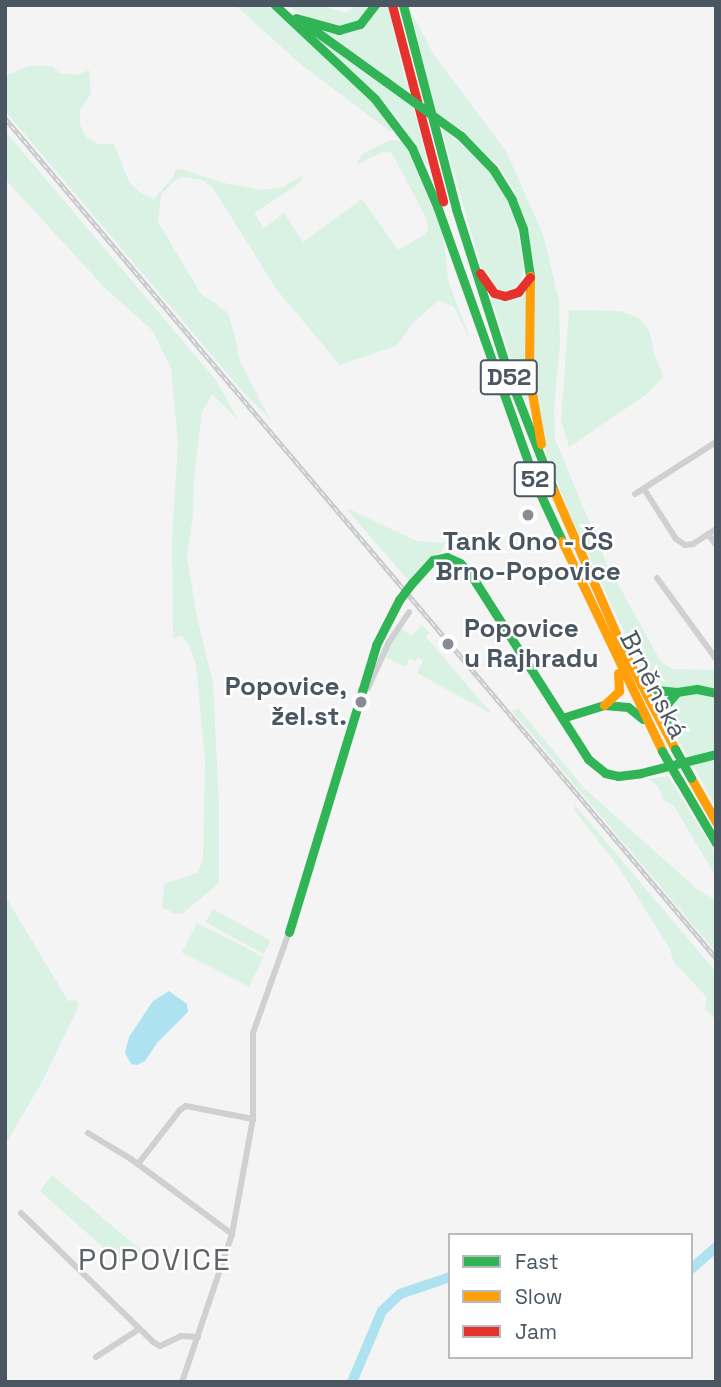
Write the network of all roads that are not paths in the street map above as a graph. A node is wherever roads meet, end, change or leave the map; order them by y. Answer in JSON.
{"nodes":[{"id":1,"x":277,"y":5,"type":"edge"},
{"id":2,"x":375,"y":5,"type":"edge"},
{"id":3,"x":392,"y":5,"type":"edge"},
{"id":4,"x":403,"y":5,"type":"edge"},
{"id":5,"x":296,"y":18,"type":"junction"},
{"id":6,"x":469,"y":253,"type":"junction"},
{"id":7,"x":530,"y":276,"type":"junction"},
{"id":8,"x":474,"y":306,"type":"junction"},
{"id":9,"x":716,"y":442,"type":"edge"},
{"id":10,"x":644,"y":489,"type":"junction"},
{"id":11,"x":635,"y":494,"type":"dead end"},
{"id":12,"x":556,"y":499,"type":"junction"},
{"id":13,"x":716,"y":529,"type":"edge"},
{"id":14,"x":708,"y":534,"type":"junction"},
{"id":15,"x":716,"y":544,"type":"edge"},
{"id":16,"x":657,"y":578,"type":"dead end"},
{"id":17,"x":410,"y":611,"type":"dead end"},
{"id":18,"x":610,"y":646,"type":"junction"},
{"id":19,"x":624,"y":652,"type":"junction"},
{"id":20,"x":716,"y":659,"type":"edge"},
{"id":21,"x":361,"y":690,"type":"junction"},
{"id":22,"x":677,"y":692,"type":"junction"},
{"id":23,"x":716,"y":693,"type":"edge"},
{"id":24,"x":604,"y":705,"type":"junction"},
{"id":25,"x":562,"y":718,"type":"junction"},
{"id":26,"x":649,"y":724,"type":"junction"},
{"id":27,"x":675,"y":749,"type":"junction"},
{"id":28,"x":716,"y":754,"type":"edge"},
{"id":29,"x":716,"y":822,"type":"edge"},
{"id":30,"x":716,"y":843,"type":"edge"},
{"id":31,"x":289,"y":932,"type":"joint"},
{"id":32,"x":253,"y":1119,"type":"junction"},
{"id":33,"x":88,"y":1133,"type":"dead end"},
{"id":34,"x":138,"y":1164,"type":"junction"},
{"id":35,"x":22,"y":1213,"type":"dead end"},
{"id":36,"x":232,"y":1234,"type":"junction"},
{"id":37,"x":139,"y":1329,"type":"junction"},
{"id":38,"x":198,"y":1337,"type":"junction"},
{"id":39,"x":96,"y":1357,"type":"dead end"},
{"id":40,"x":182,"y":1382,"type":"edge"}],
"edges":[{"from":1,"to":5,"type":"main road"},
{"from":1,"to":8,"type":"main road"},
{"from":2,"to":5,"type":"main road"},
{"from":3,"to":8,"type":"main road"},
{"from":4,"to":6,"type":"main road","number":"D52"},
{"from":5,"to":7,"type":"main road","bridge":true},
{"from":6,"to":7,"type":"main road"},
{"from":6,"to":12,"type":"main road","number":"D52"},
{"from":7,"to":12,"type":"main road"},
{"from":8,"to":18,"type":"main road","name":"Brněnská","number":"52"},
{"from":9,"to":10,"type":"street"},
{"from":10,"to":11,"type":"street"},
{"from":10,"to":14,"type":"street"},
{"from":12,"to":19,"type":"main road","name":"Brněnská","number":"52"},
{"from":13,"to":14,"type":"street"},
{"from":14,"to":15,"type":"street"},
{"from":16,"to":20,"type":"street"},
{"from":17,"to":21,"type":"street"},
{"from":18,"to":24,"type":"main road"},
{"from":18,"to":26,"type":"main road","name":"Brněnská","number":"52"},
{"from":19,"to":22,"type":"main road"},
{"from":19,"to":27,"type":"main road","name":"Brněnská","number":"52"},
{"from":21,"to":25,"type":"main road","bridge":true},
{"from":21,"to":31,"type":"main road"},
{"from":22,"to":23,"type":"main road"},
{"from":22,"to":27,"type":"main road"},
{"from":24,"to":25,"type":"main road"},
{"from":24,"to":26,"type":"main road"},
{"from":25,"to":28,"type":"main road"},
{"from":26,"to":30,"type":"main road","name":"Brněnská","number":"52","bridge":true},
{"from":27,"to":29,"type":"main road","name":"Brněnská","number":"52","bridge":true},
{"from":31,"to":32,"type":"street"},
{"from":32,"to":34,"type":"street"},
{"from":32,"to":36,"type":"street"},
{"from":33,"to":34,"type":"street"},
{"from":34,"to":36,"type":"street"},
{"from":35,"to":37,"type":"street"},
{"from":36,"to":38,"type":"street"},
{"from":37,"to":38,"type":"street"},
{"from":37,"to":39,"type":"street"},
{"from":38,"to":40,"type":"street"}]}
